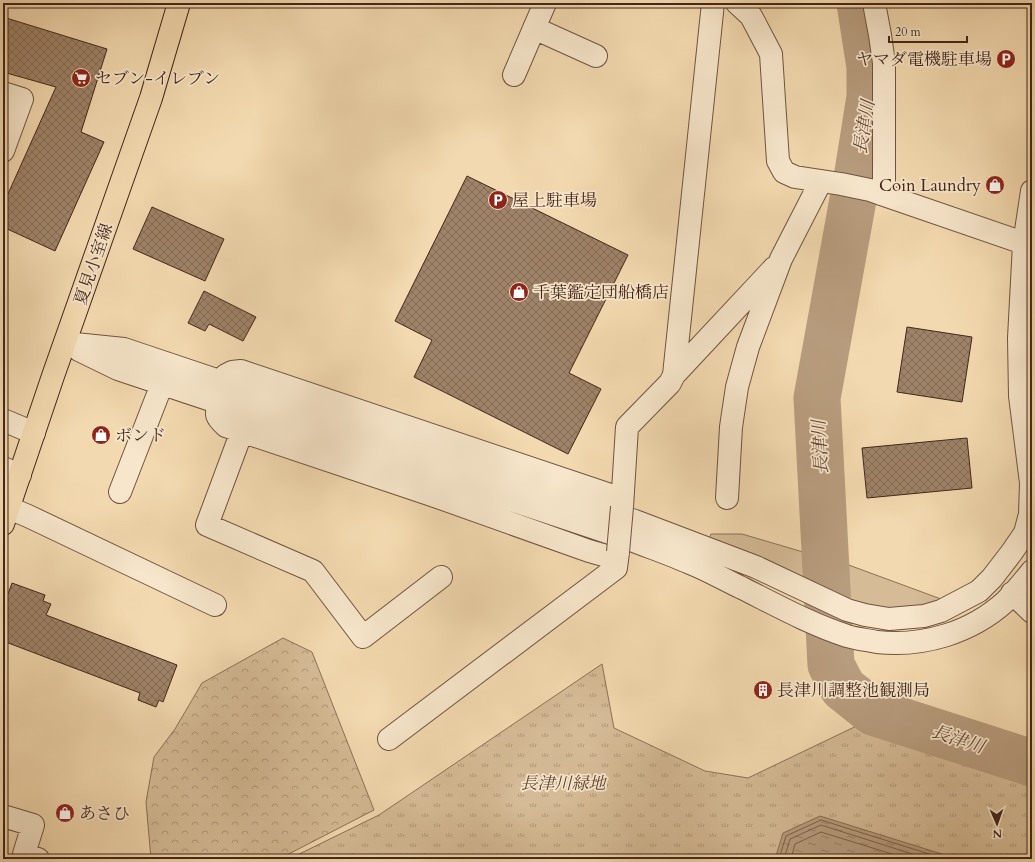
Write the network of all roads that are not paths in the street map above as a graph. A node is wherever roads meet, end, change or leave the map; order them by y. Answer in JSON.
{"nodes":[{"id":1,"x":179,"y":3,"type":"edge"},
{"id":2,"x":545,"y":3,"type":"edge"},
{"id":3,"x":713,"y":3,"type":"edge"},
{"id":4,"x":737,"y":3,"type":"edge"},
{"id":5,"x":874,"y":3,"type":"edge"},
{"id":6,"x":534,"y":28,"type":"junction"},
{"id":7,"x":596,"y":56,"type":"dead end"},
{"id":8,"x":514,"y":75,"type":"dead end"},
{"id":9,"x":3,"y":92,"type":"edge"},
{"id":10,"x":3,"y":152,"type":"edge"},
{"id":11,"x":831,"y":183,"type":"junction"},
{"id":12,"x":875,"y":192,"type":"junction"},
{"id":13,"x":1032,"y":192,"type":"edge"},
{"id":14,"x":1028,"y":245,"type":"edge"},
{"id":15,"x":781,"y":260,"type":"junction"},
{"id":16,"x":65,"y":343,"type":"junction"},
{"id":17,"x":674,"y":375,"type":"junction"},
{"id":18,"x":162,"y":384,"type":"junction"},
{"id":19,"x":221,"y":393,"type":"junction"},
{"id":20,"x":3,"y":420,"type":"edge"},
{"id":21,"x":242,"y":431,"type":"junction"},
{"id":22,"x":34,"y":433,"type":"junction"},
{"id":23,"x":12,"y":471,"type":"edge"},
{"id":24,"x":120,"y":492,"type":"dead end"},
{"id":25,"x":727,"y":498,"type":"dead end"},
{"id":26,"x":622,"y":503,"type":"junction"},
{"id":27,"x":6,"y":516,"type":"edge"},
{"id":28,"x":618,"y":556,"type":"junction"},
{"id":29,"x":1032,"y":571,"type":"edge"},
{"id":30,"x":441,"y":577,"type":"dead end"},
{"id":31,"x":1012,"y":594,"type":"junction"},
{"id":32,"x":215,"y":605,"type":"dead end"},
{"id":33,"x":1032,"y":612,"type":"edge"},
{"id":34,"x":389,"y":738,"type":"dead end"},
{"id":35,"x":3,"y":816,"type":"edge"},
{"id":36,"x":38,"y":859,"type":"edge"}],
"edges":[{"from":1,"to":16,"type":"main road","name":"夏見小室線"},
{"from":2,"to":6,"type":"street"},
{"from":3,"to":17,"type":"street"},
{"from":4,"to":11,"type":"street"},
{"from":5,"to":12,"type":"street"},
{"from":6,"to":7,"type":"street"},
{"from":6,"to":8,"type":"street"},
{"from":9,"to":10,"type":"street"},
{"from":11,"to":12,"type":"street"},
{"from":11,"to":15,"type":"street"},
{"from":12,"to":14,"type":"street"},
{"from":13,"to":14,"type":"street"},
{"from":14,"to":19,"type":"street"},
{"from":15,"to":17,"type":"street"},
{"from":15,"to":25,"type":"street"},
{"from":16,"to":18,"type":"street"},
{"from":16,"to":19,"type":"street"},
{"from":16,"to":22,"type":"main road","name":"夏見小室線"},
{"from":17,"to":26,"type":"street"},
{"from":18,"to":19,"type":"street"},
{"from":18,"to":24,"type":"street"},
{"from":19,"to":21,"type":"street"},
{"from":19,"to":26,"type":"street"},
{"from":19,"to":31,"type":"street"},
{"from":20,"to":22,"type":"street"},
{"from":21,"to":28,"type":"street"},
{"from":21,"to":30,"type":"street"},
{"from":22,"to":23,"type":"main road","name":"夏見小室線"},
{"from":23,"to":27,"type":"main road","name":"夏見小室線"},
{"from":26,"to":28,"type":"street","bridge":true},
{"from":27,"to":32,"type":"street"},
{"from":28,"to":34,"type":"street"},
{"from":29,"to":31,"type":"street"},
{"from":31,"to":33,"type":"street"},
{"from":35,"to":36,"type":"street"}]}
